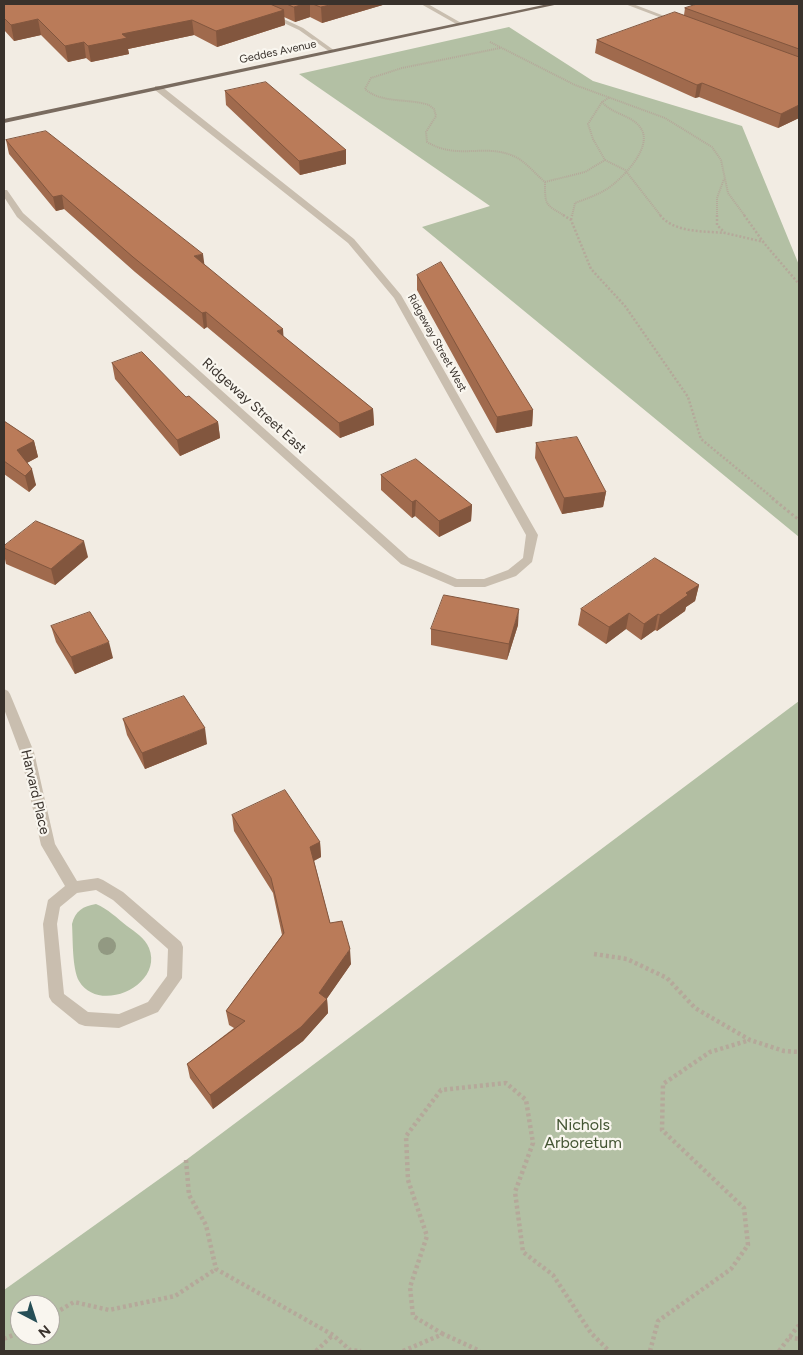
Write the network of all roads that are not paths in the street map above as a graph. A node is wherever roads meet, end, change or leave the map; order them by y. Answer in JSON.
{"nodes":[{"id":1,"x":246,"y":4,"type":"edge"},
{"id":2,"x":424,"y":4,"type":"edge"},
{"id":3,"x":556,"y":4,"type":"edge"},
{"id":4,"x":628,"y":4,"type":"edge"},
{"id":5,"x":460,"y":24,"type":"junction"},
{"id":6,"x":682,"y":24,"type":"edge"},
{"id":7,"x":332,"y":51,"type":"junction"},
{"id":8,"x":158,"y":88,"type":"junction"},
{"id":9,"x":5,"y":119,"type":"edge"},
{"id":10,"x":4,"y":192,"type":"edge"},
{"id":11,"x":512,"y":573,"type":"joint"},
{"id":12,"x":4,"y":694,"type":"edge"},
{"id":13,"x":73,"y":888,"type":"junction"}],
"edges":[{"from":1,"to":7,"type":"street"},
{"from":2,"to":5,"type":"street"},
{"from":3,"to":5,"type":"main road","name":"Geddes Avenue"},
{"from":4,"to":6,"type":"street"},
{"from":5,"to":7,"type":"main road","name":"Geddes Avenue"},
{"from":7,"to":8,"type":"main road","name":"Geddes Avenue"},
{"from":8,"to":9,"type":"main road","name":"Geddes Avenue"},
{"from":8,"to":11,"type":"street","name":"Ridgeway Street West"},
{"from":10,"to":11,"type":"street","name":"Ridgeway Street East"},
{"from":12,"to":13,"type":"street","name":"Harvard Place"},
{"from":13,"to":13,"type":"street"}]}
